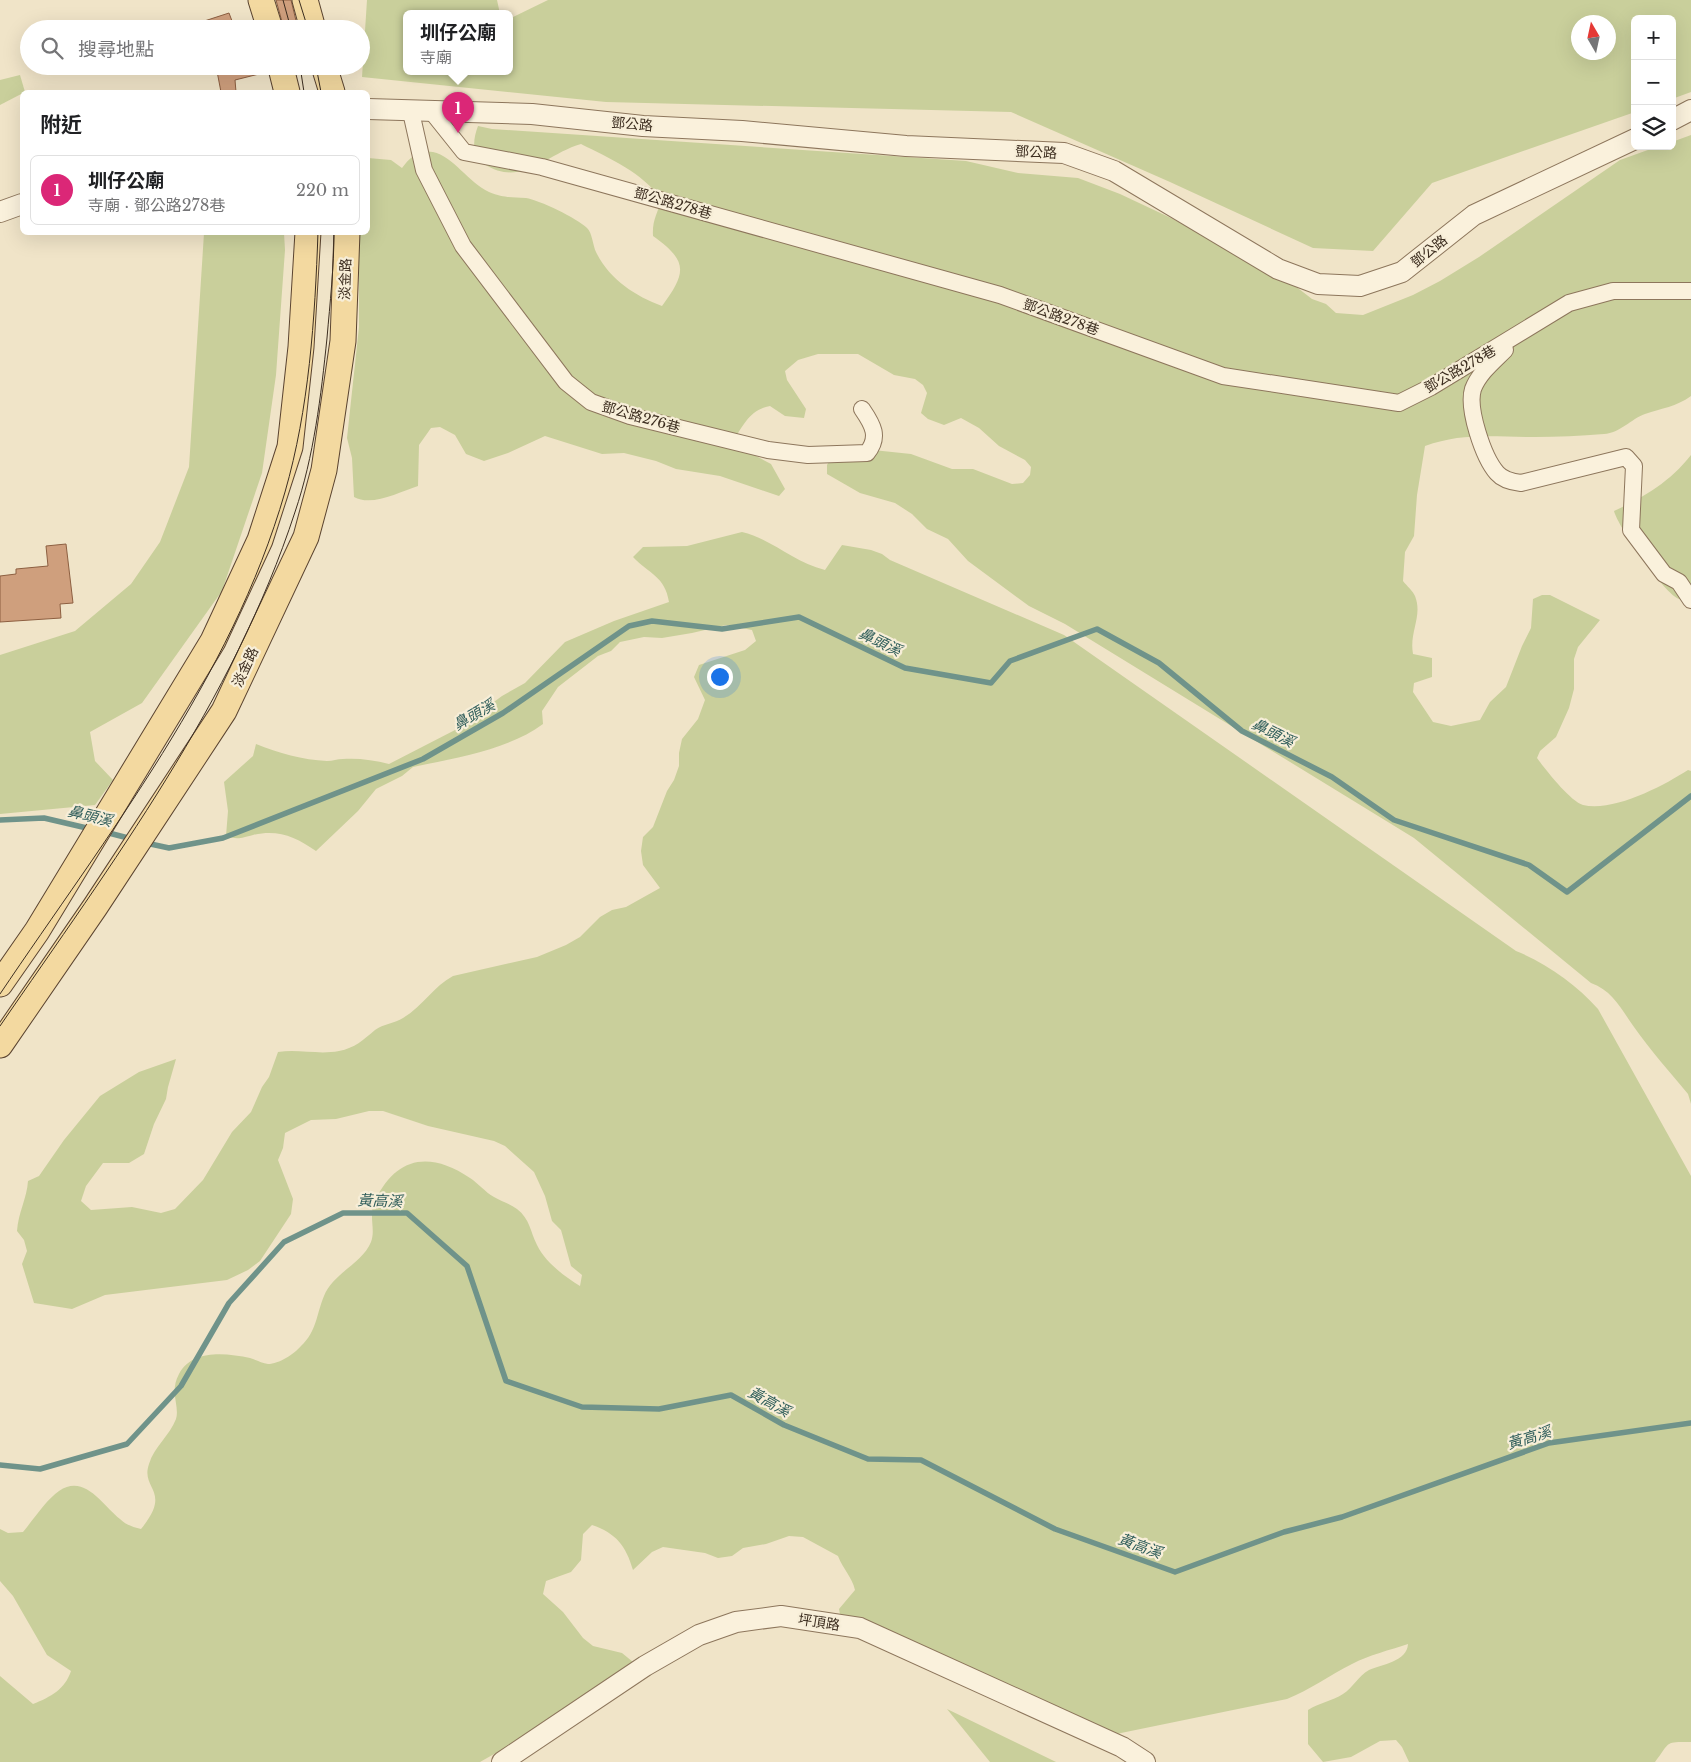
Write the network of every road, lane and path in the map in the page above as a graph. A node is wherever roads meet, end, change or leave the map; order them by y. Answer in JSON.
{"nodes":[{"id":1,"x":261,"y":0,"type":"edge"},
{"id":2,"x":305,"y":0,"type":"edge"},
{"id":3,"x":267,"y":20,"type":"edge"},
{"id":4,"x":311,"y":20,"type":"edge"},
{"id":5,"x":283,"y":75,"type":"edge"},
{"id":6,"x":327,"y":75,"type":"edge"},
{"id":7,"x":286,"y":90,"type":"edge"},
{"id":8,"x":331,"y":90,"type":"edge"},
{"id":9,"x":370,"y":109,"type":"edge"},
{"id":10,"x":1691,"y":110,"type":"edge"},
{"id":11,"x":411,"y":112,"type":"junction"},
{"id":12,"x":432,"y":112,"type":"junction"},
{"id":13,"x":1676,"y":118,"type":"edge"},
{"id":14,"x":1631,"y":141,"type":"edge"},
{"id":15,"x":20,"y":205,"type":"edge"},
{"id":16,"x":0,"y":212,"type":"edge"},
{"id":17,"x":308,"y":235,"type":"edge"},
{"id":18,"x":347,"y":235,"type":"edge"},
{"id":19,"x":1691,"y":291,"type":"edge"},
{"id":20,"x":1530,"y":327,"type":"junction"},
{"id":21,"x":862,"y":409,"type":"dead end"},
{"id":22,"x":1691,"y":600,"type":"edge"},
{"id":23,"x":0,"y":984,"type":"edge"},
{"id":24,"x":0,"y":1046,"type":"edge"},
{"id":25,"x":502,"y":1762,"type":"edge"},
{"id":26,"x":1145,"y":1762,"type":"edge"}],
"edges":[{"from":1,"to":3,"type":"main road"},
{"from":2,"to":4,"type":"main road"},
{"from":5,"to":7,"type":"main road"},
{"from":6,"to":8,"type":"main road"},
{"from":9,"to":11,"type":"street","name":"鄧公路"},
{"from":10,"to":13,"type":"street"},
{"from":11,"to":12,"type":"street","name":"鄧公路"},
{"from":11,"to":21,"type":"street","name":"鄧公路276巷"},
{"from":12,"to":14,"type":"street","name":"鄧公路"},
{"from":12,"to":20,"type":"street","name":"鄧公路278巷"},
{"from":15,"to":16,"type":"street"},
{"from":17,"to":23,"type":"main road"},
{"from":18,"to":24,"type":"main road","name":"淡金路"},
{"from":19,"to":20,"type":"street","name":"鄧公路278巷"},
{"from":20,"to":22,"type":"street"},
{"from":25,"to":26,"type":"street","name":"坪頂路"}]}
